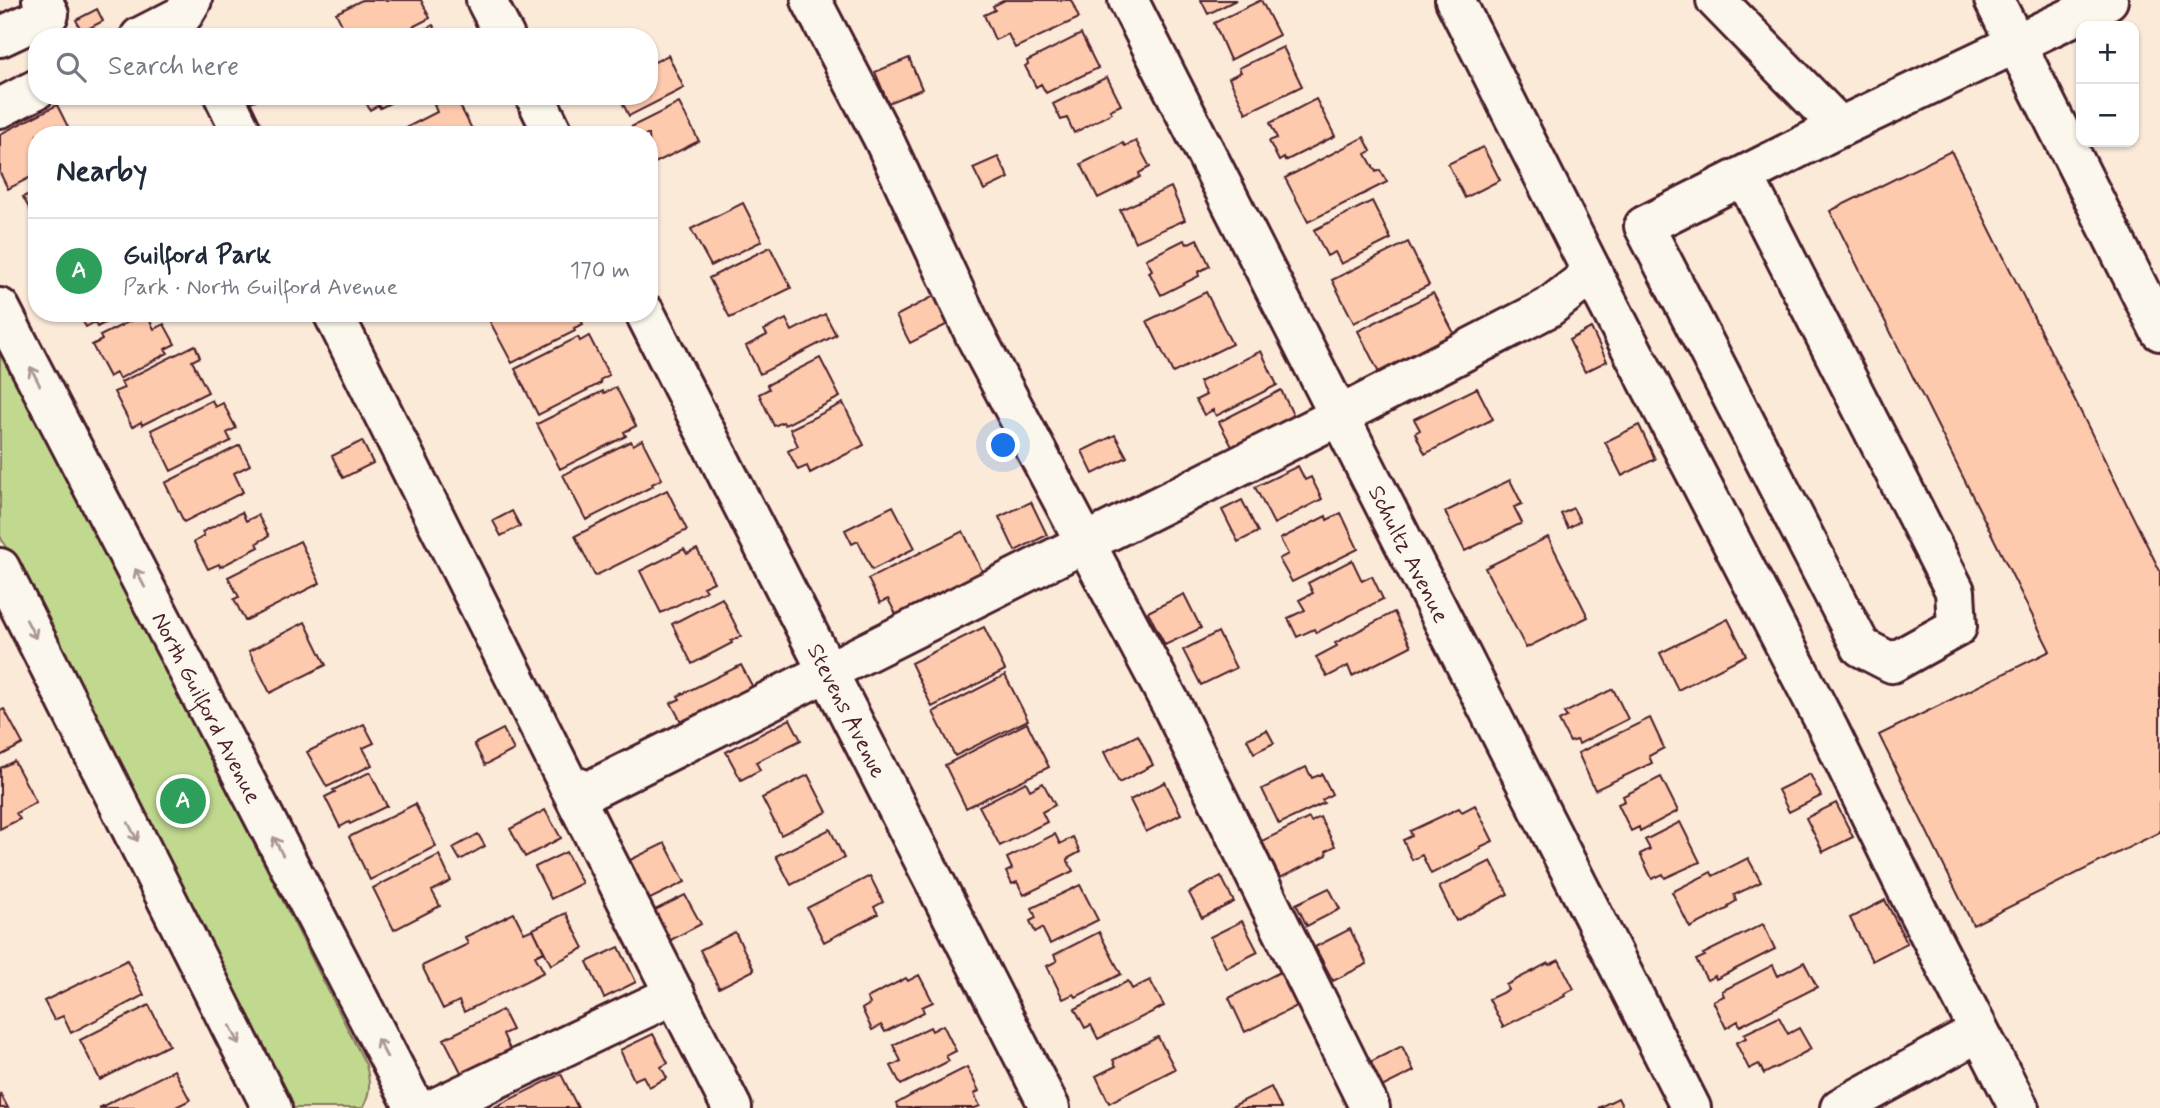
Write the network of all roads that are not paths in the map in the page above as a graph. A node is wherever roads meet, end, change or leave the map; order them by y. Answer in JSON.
{"nodes":[{"id":1,"x":486,"y":0,"type":"edge"},
{"id":2,"x":811,"y":0,"type":"edge"},
{"id":3,"x":1128,"y":0,"type":"edge"},
{"id":4,"x":1455,"y":0,"type":"edge"},
{"id":5,"x":1716,"y":0,"type":"edge"},
{"id":6,"x":1994,"y":0,"type":"edge"},
{"id":7,"x":2108,"y":0,"type":"edge"},
{"id":8,"x":50,"y":17,"type":"edge"},
{"id":9,"x":190,"y":17,"type":"edge"},
{"id":10,"x":162,"y":28,"type":"edge"},
{"id":11,"x":500,"y":28,"type":"edge"},
{"id":12,"x":0,"y":37,"type":"edge"},
{"id":13,"x":2016,"y":44,"type":"junction"},
{"id":14,"x":28,"y":94,"type":"edge"},
{"id":15,"x":228,"y":105,"type":"edge"},
{"id":16,"x":539,"y":105,"type":"edge"},
{"id":17,"x":0,"y":108,"type":"edge"},
{"id":18,"x":239,"y":126,"type":"edge"},
{"id":19,"x":550,"y":126,"type":"edge"},
{"id":20,"x":1840,"y":127,"type":"junction"},
{"id":21,"x":1744,"y":176,"type":"junction"},
{"id":22,"x":1592,"y":273,"type":"junction"},
{"id":23,"x":0,"y":308,"type":"edge"},
{"id":24,"x":337,"y":322,"type":"edge"},
{"id":25,"x":650,"y":322,"type":"edge"},
{"id":26,"x":2160,"y":331,"type":"edge"},
{"id":27,"x":1339,"y":416,"type":"junction"},
{"id":28,"x":1086,"y":543,"type":"junction"},
{"id":29,"x":0,"y":568,"type":"edge"},
{"id":30,"x":828,"y":673,"type":"junction"},
{"id":31,"x":568,"y":784,"type":"junction"},
{"id":32,"x":674,"y":994,"type":"junction"},
{"id":33,"x":1979,"y":1032,"type":"junction"},
{"id":34,"x":272,"y":1108,"type":"edge"},
{"id":35,"x":415,"y":1108,"type":"edge"},
{"id":36,"x":435,"y":1108,"type":"edge"},
{"id":37,"x":732,"y":1108,"type":"edge"},
{"id":38,"x":1050,"y":1108,"type":"edge"},
{"id":39,"x":1370,"y":1108,"type":"edge"},
{"id":40,"x":1690,"y":1108,"type":"edge"},
{"id":41,"x":1840,"y":1108,"type":"edge"},
{"id":42,"x":2018,"y":1108,"type":"edge"}],
"edges":[{"from":1,"to":11,"type":"street"},
{"from":2,"to":28,"type":"street"},
{"from":3,"to":27,"type":"street","name":"Schultz Avenue"},
{"from":4,"to":22,"type":"street"},
{"from":5,"to":20,"type":"street"},
{"from":6,"to":13,"type":"street"},
{"from":7,"to":13,"type":"street"},
{"from":8,"to":12,"type":"street"},
{"from":9,"to":10,"type":"street"},
{"from":13,"to":20,"type":"street"},
{"from":13,"to":26,"type":"street"},
{"from":14,"to":17,"type":"street"},
{"from":15,"to":18,"type":"street"},
{"from":16,"to":19,"type":"street"},
{"from":20,"to":21,"type":"street"},
{"from":21,"to":21,"type":"street"},
{"from":22,"to":27,"type":"street"},
{"from":22,"to":33,"type":"street"},
{"from":35,"to":23,"type":"street","name":"North Guilford Avenue","one_way":true},
{"from":24,"to":31,"type":"street"},
{"from":25,"to":30,"type":"street","name":"Stevens Avenue"},
{"from":27,"to":28,"type":"street"},
{"from":27,"to":40,"type":"street","name":"Schultz Avenue"},
{"from":28,"to":30,"type":"street"},
{"from":28,"to":39,"type":"street"},
{"from":29,"to":34,"type":"street","one_way":true},
{"from":30,"to":31,"type":"street"},
{"from":30,"to":38,"type":"street","name":"Stevens Avenue"},
{"from":31,"to":32,"type":"street"},
{"from":32,"to":36,"type":"street"},
{"from":32,"to":37,"type":"street"},
{"from":33,"to":41,"type":"street"},
{"from":33,"to":42,"type":"street"}]}
